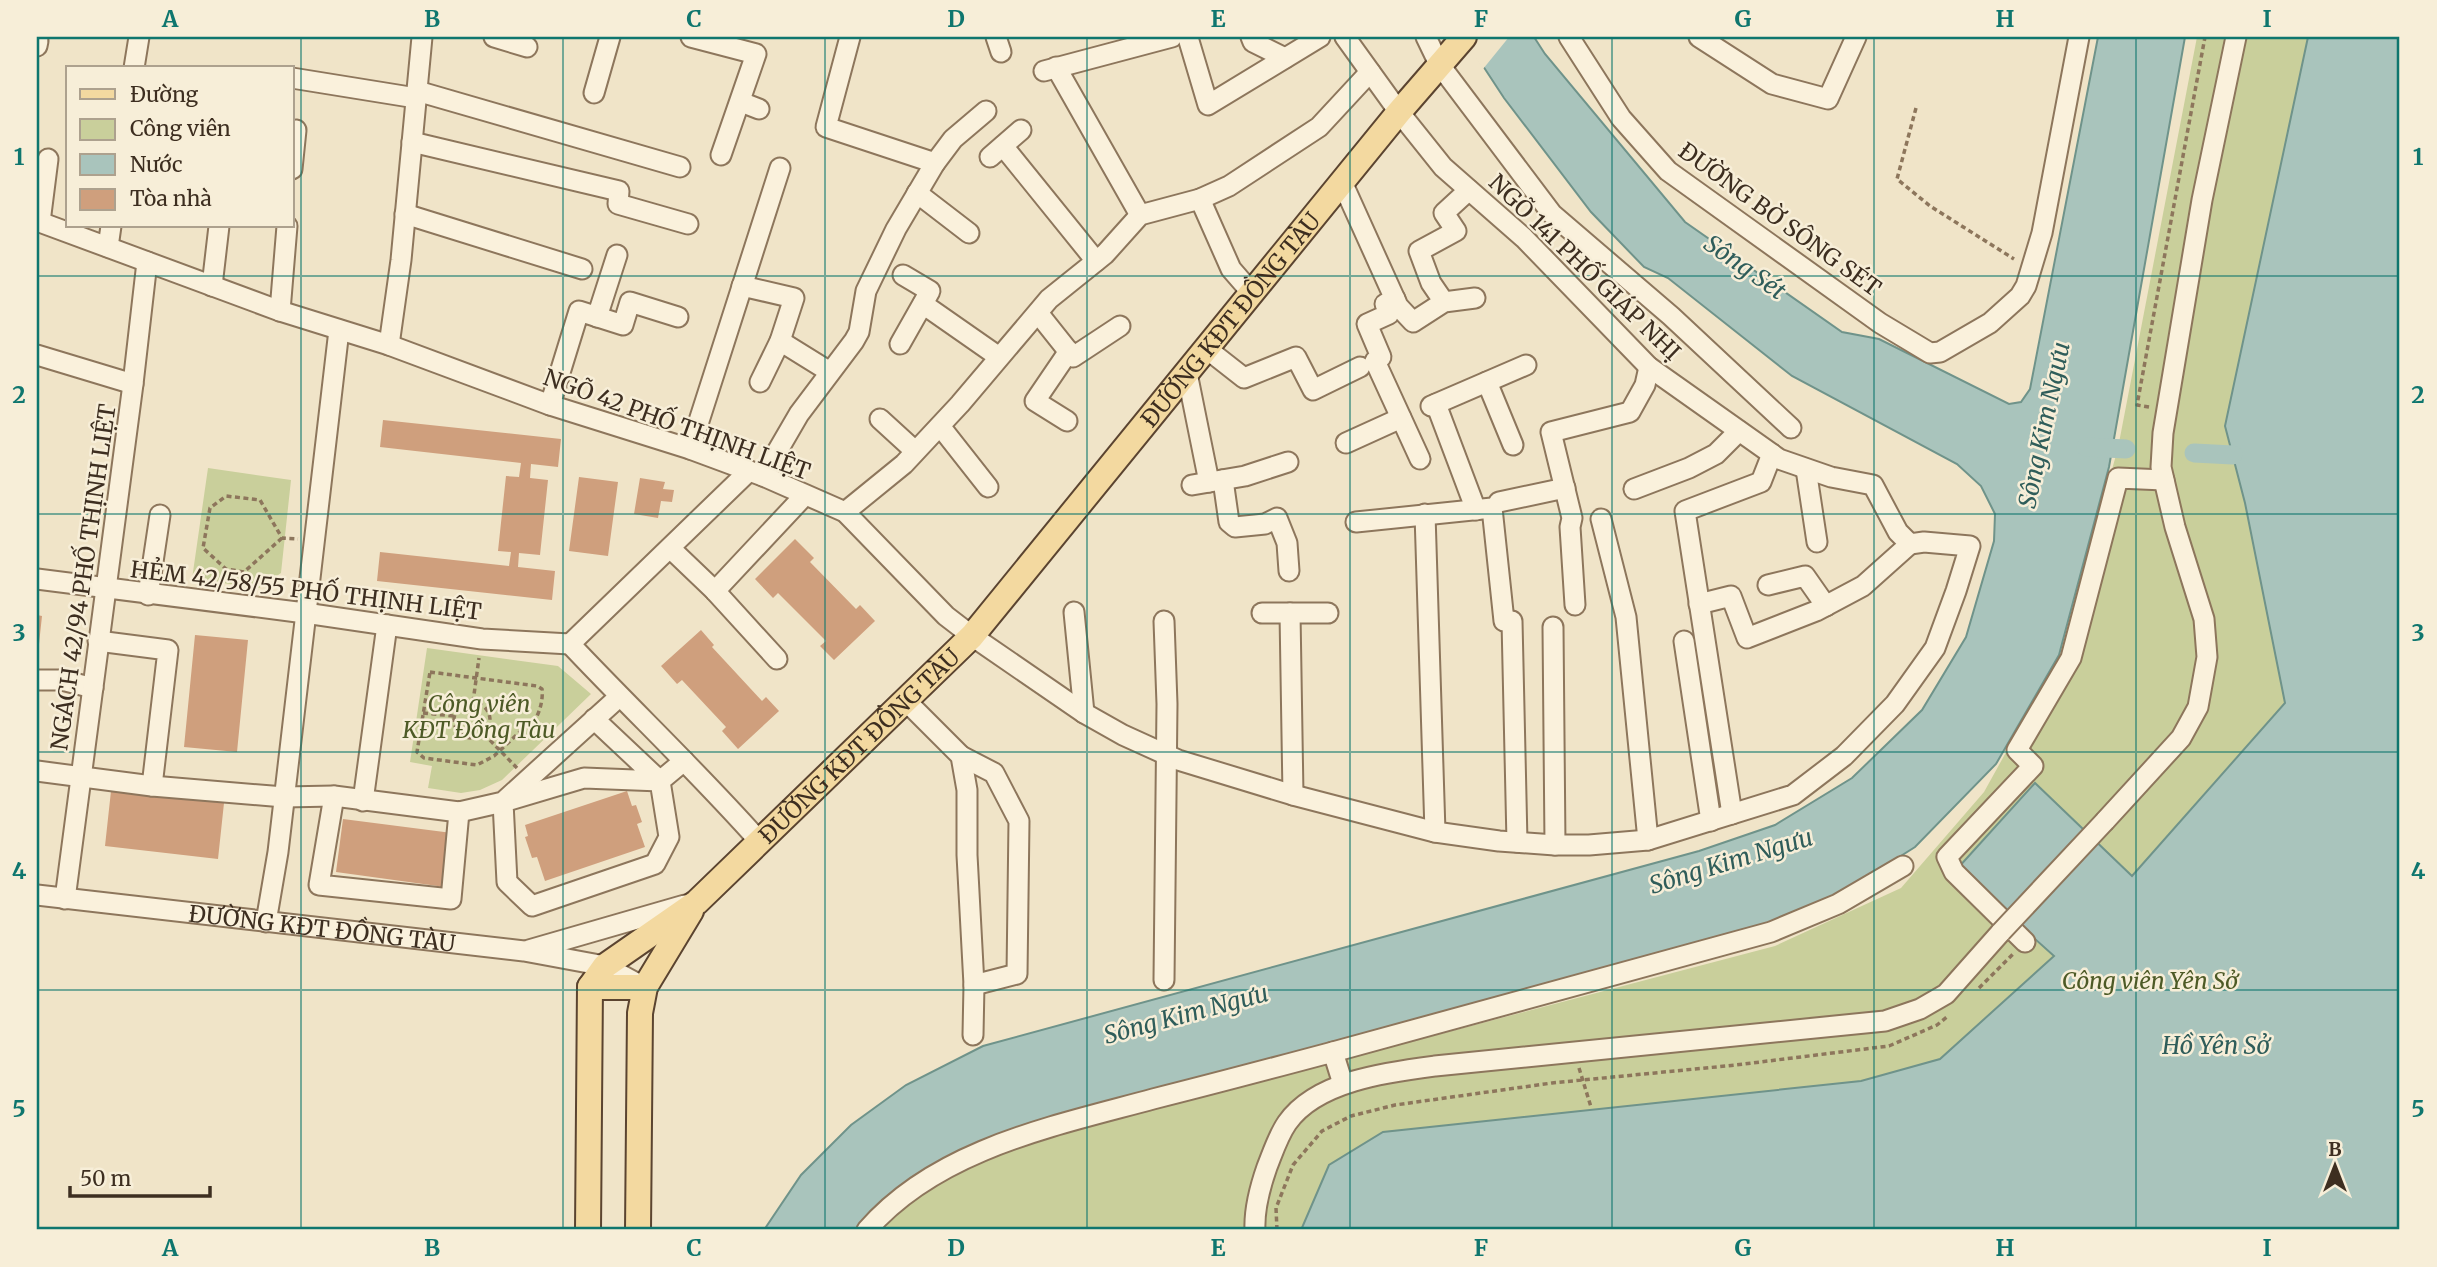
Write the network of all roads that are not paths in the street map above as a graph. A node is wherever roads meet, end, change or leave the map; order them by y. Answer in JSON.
{"nodes":[{"id":1,"x":139,"y":37,"type":"edge"},
{"id":2,"x":422,"y":37,"type":"edge"},
{"id":3,"x":494,"y":37,"type":"edge"},
{"id":4,"x":610,"y":37,"type":"edge"},
{"id":5,"x":850,"y":37,"type":"edge"},
{"id":6,"x":1251,"y":37,"type":"edge"},
{"id":7,"x":1320,"y":37,"type":"edge"},
{"id":8,"x":1345,"y":37,"type":"edge"},
{"id":9,"x":1426,"y":37,"type":"edge"},
{"id":10,"x":1569,"y":37,"type":"edge"},
{"id":11,"x":1699,"y":37,"type":"edge"},
{"id":12,"x":1856,"y":37,"type":"edge"},
{"id":13,"x":2079,"y":37,"type":"edge"},
{"id":14,"x":2236,"y":37,"type":"edge"},
{"id":15,"x":685,"y":38,"type":"edge"},
{"id":16,"x":1181,"y":39,"type":"edge"},
{"id":17,"x":1461,"y":40,"type":"edge"},
{"id":18,"x":527,"y":47,"type":"dead end"},
{"id":19,"x":1285,"y":58,"type":"junction"},
{"id":20,"x":1439,"y":64,"type":"junction"},
{"id":21,"x":134,"y":66,"type":"edge"},
{"id":22,"x":1370,"y":72,"type":"junction"},
{"id":23,"x":294,"y":78,"type":"edge"},
{"id":24,"x":594,"y":93,"type":"dead end"},
{"id":25,"x":417,"y":95,"type":"junction"},
{"id":26,"x":986,"y":111,"type":"dead end"},
{"id":27,"x":1399,"y":112,"type":"junction"},
{"id":28,"x":296,"y":130,"type":"dead end"},
{"id":29,"x":1021,"y":130,"type":"dead end"},
{"id":30,"x":412,"y":142,"type":"junction"},
{"id":31,"x":294,"y":150,"type":"edge"},
{"id":32,"x":721,"y":155,"type":"dead end"},
{"id":33,"x":48,"y":159,"type":"dead end"},
{"id":34,"x":935,"y":163,"type":"junction"},
{"id":35,"x":680,"y":167,"type":"dead end"},
{"id":36,"x":779,"y":168,"type":"dead end"},
{"id":37,"x":1342,"y":182,"type":"junction"},
{"id":38,"x":1469,"y":190,"type":"junction"},
{"id":39,"x":916,"y":193,"type":"junction"},
{"id":40,"x":1200,"y":199,"type":"junction"},
{"id":41,"x":405,"y":214,"type":"junction"},
{"id":42,"x":1140,"y":215,"type":"junction"},
{"id":43,"x":38,"y":222,"type":"edge"},
{"id":44,"x":688,"y":224,"type":"dead end"},
{"id":45,"x":111,"y":228,"type":"edge"},
{"id":46,"x":219,"y":228,"type":"edge"},
{"id":47,"x":287,"y":228,"type":"edge"},
{"id":48,"x":969,"y":233,"type":"dead end"},
{"id":49,"x":108,"y":247,"type":"junction"},
{"id":50,"x":617,"y":255,"type":"dead end"},
{"id":51,"x":1096,"y":261,"type":"junction"},
{"id":52,"x":148,"y":262,"type":"junction"},
{"id":53,"x":582,"y":269,"type":"dead end"},
{"id":54,"x":903,"y":275,"type":"dead end"},
{"id":55,"x":212,"y":286,"type":"junction"},
{"id":56,"x":742,"y":286,"type":"junction"},
{"id":57,"x":1251,"y":292,"type":"junction"},
{"id":58,"x":1475,"y":298,"type":"dead end"},
{"id":59,"x":1396,"y":302,"type":"junction"},
{"id":60,"x":1444,"y":302,"type":"junction"},
{"id":61,"x":923,"y":304,"type":"junction"},
{"id":62,"x":280,"y":311,"type":"junction"},
{"id":63,"x":1038,"y":313,"type":"junction"},
{"id":64,"x":597,"y":317,"type":"junction"},
{"id":65,"x":678,"y":317,"type":"dead end"},
{"id":66,"x":1120,"y":326,"type":"dead end"},
{"id":67,"x":339,"y":330,"type":"junction"},
{"id":68,"x":780,"y":341,"type":"junction"},
{"id":69,"x":900,"y":344,"type":"dead end"},
{"id":70,"x":389,"y":345,"type":"junction"},
{"id":71,"x":1207,"y":349,"type":"junction"},
{"id":72,"x":1069,"y":351,"type":"junction"},
{"id":73,"x":37,"y":355,"type":"edge"},
{"id":74,"x":999,"y":357,"type":"junction"},
{"id":75,"x":1526,"y":365,"type":"dead end"},
{"id":76,"x":1360,"y":367,"type":"dead end"},
{"id":77,"x":1648,"y":367,"type":"junction"},
{"id":78,"x":830,"y":372,"type":"junction"},
{"id":79,"x":1187,"y":373,"type":"junction"},
{"id":80,"x":760,"y":382,"type":"dead end"},
{"id":81,"x":1487,"y":382,"type":"junction"},
{"id":82,"x":134,"y":384,"type":"junction"},
{"id":83,"x":550,"y":405,"type":"junction"},
{"id":84,"x":1401,"y":418,"type":"junction"},
{"id":85,"x":880,"y":419,"type":"dead end"},
{"id":86,"x":1067,"y":421,"type":"dead end"},
{"id":87,"x":940,"y":426,"type":"junction"},
{"id":88,"x":1791,"y":428,"type":"dead end"},
{"id":89,"x":1739,"y":430,"type":"junction"},
{"id":90,"x":1346,"y":443,"type":"dead end"},
{"id":91,"x":1513,"y":444,"type":"dead end"},
{"id":92,"x":690,"y":449,"type":"junction"},
{"id":93,"x":915,"y":451,"type":"junction"},
{"id":94,"x":1772,"y":454,"type":"junction"},
{"id":95,"x":1420,"y":459,"type":"dead end"},
{"id":96,"x":1288,"y":462,"type":"dead end"},
{"id":97,"x":1806,"y":469,"type":"junction"},
{"id":98,"x":756,"y":473,"type":"junction"},
{"id":99,"x":2164,"y":480,"type":"junction"},
{"id":100,"x":1208,"y":482,"type":"junction"},
{"id":101,"x":988,"y":487,"type":"dead end"},
{"id":102,"x":1565,"y":488,"type":"junction"},
{"id":103,"x":1634,"y":489,"type":"dead end"},
{"id":104,"x":805,"y":495,"type":"junction"},
{"id":105,"x":1489,"y":507,"type":"junction"},
{"id":106,"x":845,"y":512,"type":"junction"},
{"id":107,"x":1425,"y":514,"type":"junction"},
{"id":108,"x":160,"y":515,"type":"dead end"},
{"id":109,"x":1356,"y":522,"type":"dead end"},
{"id":110,"x":1570,"y":527,"type":"junction"},
{"id":111,"x":1817,"y":542,"type":"dead end"},
{"id":112,"x":1910,"y":544,"type":"junction"},
{"id":113,"x":670,"y":548,"type":"junction"},
{"id":114,"x":1289,"y":570,"type":"dead end"},
{"id":115,"x":37,"y":579,"type":"edge"},
{"id":116,"x":1768,"y":585,"type":"dead end"},
{"id":117,"x":105,"y":589,"type":"junction"},
{"id":118,"x":715,"y":591,"type":"junction"},
{"id":119,"x":148,"y":595,"type":"junction"},
{"id":120,"x":1699,"y":604,"type":"junction"},
{"id":121,"x":1575,"y":605,"type":"dead end"},
{"id":122,"x":1826,"y":606,"type":"junction"},
{"id":123,"x":1074,"y":612,"type":"dead end"},
{"id":124,"x":306,"y":613,"type":"junction"},
{"id":125,"x":1262,"y":613,"type":"dead end"},
{"id":126,"x":1290,"y":613,"type":"junction"},
{"id":127,"x":1328,"y":613,"type":"dead end"},
{"id":128,"x":1164,"y":621,"type":"dead end"},
{"id":129,"x":387,"y":625,"type":"junction"},
{"id":130,"x":1553,"y":627,"type":"dead end"},
{"id":131,"x":972,"y":636,"type":"junction"},
{"id":132,"x":99,"y":641,"type":"junction"},
{"id":133,"x":1684,"y":641,"type":"dead end"},
{"id":134,"x":570,"y":644,"type":"junction"},
{"id":135,"x":777,"y":659,"type":"dead end"},
{"id":136,"x":37,"y":680,"type":"edge"},
{"id":137,"x":93,"y":688,"type":"junction"},
{"id":138,"x":619,"y":696,"type":"junction"},
{"id":139,"x":906,"y":701,"type":"junction"},
{"id":140,"x":1084,"y":713,"type":"junction"},
{"id":141,"x":593,"y":719,"type":"junction"},
{"id":142,"x":1166,"y":755,"type":"junction"},
{"id":143,"x":961,"y":757,"type":"junction"},
{"id":144,"x":684,"y":761,"type":"junction"},
{"id":145,"x":37,"y":771,"type":"edge"},
{"id":146,"x":80,"y":776,"type":"junction"},
{"id":147,"x":660,"y":781,"type":"junction"},
{"id":148,"x":152,"y":786,"type":"junction"},
{"id":149,"x":1293,"y":795,"type":"junction"},
{"id":150,"x":334,"y":796,"type":"junction"},
{"id":151,"x":285,"y":797,"type":"junction"},
{"id":152,"x":363,"y":800,"type":"junction"},
{"id":153,"x":503,"y":802,"type":"junction"},
{"id":154,"x":459,"y":812,"type":"junction"},
{"id":155,"x":1732,"y":814,"type":"junction"},
{"id":156,"x":1711,"y":821,"type":"junction"},
{"id":157,"x":1435,"y":832,"type":"junction"},
{"id":158,"x":1648,"y":840,"type":"junction"},
{"id":159,"x":760,"y":842,"type":"junction"},
{"id":160,"x":1517,"y":842,"type":"junction"},
{"id":161,"x":1555,"y":845,"type":"junction"},
{"id":162,"x":1903,"y":866,"type":"dead end"},
{"id":163,"x":37,"y":895,"type":"edge"},
{"id":164,"x":65,"y":899,"type":"junction"},
{"id":165,"x":697,"y":902,"type":"junction"},
{"id":166,"x":266,"y":922,"type":"junction"},
{"id":167,"x":2025,"y":942,"type":"road end"},
{"id":168,"x":524,"y":951,"type":"junction"},
{"id":169,"x":605,"y":966,"type":"junction"},
{"id":170,"x":1164,"y":980,"type":"dead end"},
{"id":171,"x":974,"y":985,"type":"junction"},
{"id":172,"x":590,"y":987,"type":"junction"},
{"id":173,"x":645,"y":987,"type":"junction"},
{"id":174,"x":973,"y":1035,"type":"dead end"},
{"id":175,"x":1333,"y":1052,"type":"junction"},
{"id":176,"x":1343,"y":1084,"type":"junction"},
{"id":177,"x":588,"y":1230,"type":"edge"},
{"id":178,"x":638,"y":1230,"type":"edge"},
{"id":179,"x":867,"y":1230,"type":"edge"},
{"id":180,"x":1255,"y":1230,"type":"edge"}],
"edges":[{"from":1,"to":21,"type":"street"},
{"from":2,"to":25,"type":"street"},
{"from":3,"to":18,"type":"street"},
{"from":4,"to":24,"type":"street"},
{"from":5,"to":34,"type":"street"},
{"from":6,"to":19,"type":"street"},
{"from":7,"to":19,"type":"street"},
{"from":8,"to":22,"type":"street","name":"NGÕ 141 PHỐ GIÁP NHỊ"},
{"from":9,"to":20,"type":"street"},
{"from":10,"to":13,"type":"street","name":"ĐƯỜNG BỜ SÔNG SÉT"},
{"from":11,"to":12,"type":"street"},
{"from":14,"to":99,"type":"street"},
{"from":15,"to":32,"type":"street"},
{"from":16,"to":19,"type":"street"},
{"from":16,"to":42,"type":"street"},
{"from":17,"to":20,"type":"main road","name":"ĐƯỜNG KĐT ĐỒNG TÀU"},
{"from":20,"to":27,"type":"main road","name":"ĐƯỜNG KĐT ĐỒNG TÀU"},
{"from":20,"to":88,"type":"street","name":"NGÕ 141 PHỐ GIÁP NHỊ"},
{"from":22,"to":27,"type":"street","name":"NGÕ 141 PHỐ GIÁP NHỊ"},
{"from":22,"to":40,"type":"street"},
{"from":23,"to":25,"type":"street"},
{"from":25,"to":30,"type":"street"},
{"from":25,"to":35,"type":"street"},
{"from":26,"to":34,"type":"street"},
{"from":27,"to":37,"type":"main road","name":"ĐƯỜNG KĐT ĐỒNG TÀU"},
{"from":27,"to":38,"type":"street","name":"NGÕ 141 PHỐ GIÁP NHỊ"},
{"from":28,"to":31,"type":"street"},
{"from":29,"to":51,"type":"street"},
{"from":30,"to":41,"type":"street"},
{"from":30,"to":44,"type":"street"},
{"from":33,"to":43,"type":"street"},
{"from":34,"to":39,"type":"street"},
{"from":36,"to":56,"type":"street"},
{"from":37,"to":57,"type":"main road","name":"ĐƯỜNG KĐT ĐỒNG TÀU"},
{"from":37,"to":59,"type":"street"},
{"from":38,"to":60,"type":"street"},
{"from":38,"to":77,"type":"street","name":"NGÕ 141 PHỐ GIÁP NHỊ"},
{"from":39,"to":48,"type":"street"},
{"from":39,"to":78,"type":"street"},
{"from":40,"to":42,"type":"street"},
{"from":40,"to":57,"type":"street"},
{"from":41,"to":53,"type":"street"},
{"from":41,"to":70,"type":"street"},
{"from":42,"to":51,"type":"street"},
{"from":43,"to":49,"type":"street","name":"NGÕ 42 PHỐ THỊNH LIỆT"},
{"from":45,"to":49,"type":"street"},
{"from":46,"to":55,"type":"street"},
{"from":47,"to":62,"type":"street"},
{"from":49,"to":52,"type":"street","name":"NGÕ 42 PHỐ THỊNH LIỆT"},
{"from":50,"to":64,"type":"street"},
{"from":51,"to":63,"type":"street"},
{"from":52,"to":55,"type":"street","name":"NGÕ 42 PHỐ THỊNH LIỆT"},
{"from":52,"to":82,"type":"street","name":"NGÁCH 42/94 PHỐ THỊNH LIỆT"},
{"from":54,"to":61,"type":"street"},
{"from":55,"to":62,"type":"street","name":"NGÕ 42 PHỐ THỊNH LIỆT"},
{"from":56,"to":68,"type":"street"},
{"from":56,"to":92,"type":"street"},
{"from":57,"to":71,"type":"main road","name":"ĐƯỜNG KĐT ĐỒNG TÀU"},
{"from":58,"to":60,"type":"street"},
{"from":59,"to":60,"type":"street"},
{"from":59,"to":84,"type":"street"},
{"from":61,"to":69,"type":"street"},
{"from":61,"to":74,"type":"street"},
{"from":62,"to":67,"type":"street","name":"NGÕ 42 PHỐ THỊNH LIỆT"},
{"from":63,"to":72,"type":"street"},
{"from":63,"to":74,"type":"street"},
{"from":64,"to":65,"type":"street"},
{"from":64,"to":83,"type":"street"},
{"from":66,"to":72,"type":"street"},
{"from":67,"to":70,"type":"street","name":"NGÕ 42 PHỐ THỊNH LIỆT"},
{"from":67,"to":124,"type":"street"},
{"from":68,"to":78,"type":"street"},
{"from":68,"to":80,"type":"street"},
{"from":70,"to":83,"type":"street","name":"NGÕ 42 PHỐ THỊNH LIỆT"},
{"from":71,"to":76,"type":"street"},
{"from":71,"to":79,"type":"main road","name":"ĐƯỜNG KĐT ĐỒNG TÀU"},
{"from":72,"to":86,"type":"street"},
{"from":73,"to":82,"type":"street"},
{"from":74,"to":87,"type":"street"},
{"from":75,"to":81,"type":"street"},
{"from":77,"to":89,"type":"street","name":"NGÕ 141 PHỐ GIÁP NHỊ"},
{"from":77,"to":102,"type":"street"},
{"from":78,"to":98,"type":"street"},
{"from":79,"to":100,"type":"street"},
{"from":79,"to":131,"type":"main road","name":"ĐƯỜNG KĐT ĐỒNG TÀU"},
{"from":81,"to":91,"type":"street"},
{"from":81,"to":105,"type":"street"},
{"from":82,"to":117,"type":"street","name":"NGÁCH 42/94 PHỐ THỊNH LIỆT"},
{"from":83,"to":92,"type":"street","name":"NGÕ 42 PHỐ THỊNH LIỆT"},
{"from":84,"to":90,"type":"street"},
{"from":84,"to":95,"type":"street"},
{"from":85,"to":93,"type":"street"},
{"from":87,"to":93,"type":"street"},
{"from":87,"to":101,"type":"street"},
{"from":89,"to":94,"type":"street","name":"NGÕ 141 PHỐ GIÁP NHỊ"},
{"from":89,"to":103,"type":"street"},
{"from":92,"to":98,"type":"street","name":"NGÕ 42 PHỐ THỊNH LIỆT"},
{"from":93,"to":106,"type":"street"},
{"from":94,"to":97,"type":"street","name":"NGÕ 141 PHỐ GIÁP NHỊ"},
{"from":94,"to":120,"type":"street"},
{"from":96,"to":100,"type":"street"},
{"from":97,"to":111,"type":"street"},
{"from":97,"to":112,"type":"street","name":"NGÕ 141 PHỐ GIÁP NHỊ"},
{"from":98,"to":104,"type":"street","name":"NGÕ 42 PHỐ THỊNH LIỆT"},
{"from":98,"to":113,"type":"street"},
{"from":99,"to":167,"type":"street"},
{"from":99,"to":176,"type":"street","bridge":true},
{"from":100,"to":114,"type":"street"},
{"from":102,"to":105,"type":"street"},
{"from":102,"to":110,"type":"street"},
{"from":104,"to":106,"type":"street","name":"NGÕ 42 PHỐ THỊNH LIỆT"},
{"from":104,"to":118,"type":"street"},
{"from":105,"to":107,"type":"street"},
{"from":105,"to":160,"type":"street"},
{"from":106,"to":131,"type":"street","name":"NGÕ 42 PHỐ THỊNH LIỆT"},
{"from":107,"to":109,"type":"street"},
{"from":107,"to":157,"type":"street"},
{"from":108,"to":119,"type":"street"},
{"from":110,"to":121,"type":"street"},
{"from":110,"to":158,"type":"street"},
{"from":112,"to":122,"type":"street"},
{"from":112,"to":155,"type":"street","name":"NGÕ 42 PHỐ THỊNH LIỆT"},
{"from":113,"to":118,"type":"street"},
{"from":113,"to":134,"type":"street"},
{"from":115,"to":117,"type":"street","name":"HẺM 42/58/55 PHỐ THỊNH LIỆT"},
{"from":116,"to":122,"type":"street"},
{"from":117,"to":119,"type":"street","name":"HẺM 42/58/55 PHỐ THỊNH LIỆT"},
{"from":117,"to":132,"type":"street","name":"NGÁCH 42/94 PHỐ THỊNH LIỆT"},
{"from":118,"to":135,"type":"street"},
{"from":119,"to":124,"type":"street","name":"HẺM 42/58/55 PHỐ THỊNH LIỆT"},
{"from":120,"to":122,"type":"street"},
{"from":120,"to":155,"type":"street"},
{"from":123,"to":140,"type":"street"},
{"from":124,"to":129,"type":"street","name":"HẺM 42/58/55 PHỐ THỊNH LIỆT"},
{"from":124,"to":151,"type":"street"},
{"from":125,"to":126,"type":"street"},
{"from":126,"to":127,"type":"street"},
{"from":126,"to":149,"type":"street"},
{"from":128,"to":142,"type":"street"},
{"from":129,"to":134,"type":"street","name":"HẺM 42/58/55 PHỐ THỊNH LIỆT"},
{"from":129,"to":152,"type":"street"},
{"from":130,"to":161,"type":"street"},
{"from":131,"to":139,"type":"main road","name":"ĐƯỜNG KĐT ĐỒNG TÀU"},
{"from":131,"to":140,"type":"street","name":"NGÕ 42 PHỐ THỊNH LIỆT"},
{"from":132,"to":137,"type":"street","name":"NGÁCH 42/94 PHỐ THỊNH LIỆT"},
{"from":132,"to":148,"type":"street"},
{"from":133,"to":156,"type":"street"},
{"from":134,"to":138,"type":"street"},
{"from":136,"to":137,"type":"street"},
{"from":137,"to":146,"type":"street","name":"NGÁCH 42/94 PHỐ THỊNH LIỆT"},
{"from":138,"to":141,"type":"street"},
{"from":138,"to":144,"type":"street"},
{"from":139,"to":143,"type":"street"},
{"from":139,"to":159,"type":"main road","name":"ĐƯỜNG KĐT ĐỒNG TÀU"},
{"from":140,"to":142,"type":"street","name":"NGÕ 42 PHỐ THỊNH LIỆT"},
{"from":141,"to":147,"type":"street"},
{"from":141,"to":153,"type":"street"},
{"from":142,"to":149,"type":"street","name":"NGÕ 42 PHỐ THỊNH LIỆT"},
{"from":142,"to":170,"type":"street"},
{"from":143,"to":171,"type":"street"},
{"from":143,"to":171,"type":"street"},
{"from":144,"to":147,"type":"street"},
{"from":144,"to":159,"type":"street"},
{"from":145,"to":146,"type":"street"},
{"from":146,"to":148,"type":"street"},
{"from":146,"to":164,"type":"street","name":"NGÁCH 42/94 PHỐ THỊNH LIỆT"},
{"from":147,"to":153,"type":"street"},
{"from":147,"to":153,"type":"street"},
{"from":148,"to":151,"type":"street"},
{"from":149,"to":157,"type":"street","name":"NGÕ 42 PHỐ THỊNH LIỆT"},
{"from":150,"to":151,"type":"street"},
{"from":150,"to":152,"type":"street"},
{"from":150,"to":154,"type":"street"},
{"from":151,"to":166,"type":"street"},
{"from":152,"to":154,"type":"street"},
{"from":153,"to":154,"type":"street"},
{"from":155,"to":156,"type":"street","name":"NGÕ 42 PHỐ THỊNH LIỆT"},
{"from":156,"to":158,"type":"street","name":"NGÕ 42 PHỐ THỊNH LIỆT"},
{"from":157,"to":160,"type":"street","name":"NGÕ 42 PHỐ THỊNH LIỆT"},
{"from":158,"to":161,"type":"street","name":"NGÕ 42 PHỐ THỊNH LIỆT"},
{"from":159,"to":165,"type":"main road","name":"ĐƯỜNG KĐT ĐỒNG TÀU"},
{"from":160,"to":161,"type":"street","name":"NGÕ 42 PHỐ THỊNH LIỆT"},
{"from":162,"to":175,"type":"street"},
{"from":163,"to":164,"type":"street","name":"ĐƯỜNG KĐT ĐỒNG TÀU"},
{"from":164,"to":166,"type":"street","name":"ĐƯỜNG KĐT ĐỒNG TÀU"},
{"from":165,"to":168,"type":"street","name":"ĐƯỜNG KĐT ĐỒNG TÀU"},
{"from":165,"to":169,"type":"main road"},
{"from":165,"to":173,"type":"main road"},
{"from":166,"to":168,"type":"street","name":"ĐƯỜNG KĐT ĐỒNG TÀU"},
{"from":168,"to":169,"type":"street"},
{"from":168,"to":172,"type":"street"},
{"from":169,"to":172,"type":"main road"},
{"from":169,"to":173,"type":"street"},
{"from":171,"to":174,"type":"street"},
{"from":172,"to":173,"type":"main road"},
{"from":172,"to":177,"type":"main road"},
{"from":173,"to":178,"type":"main road"},
{"from":175,"to":176,"type":"street"},
{"from":175,"to":179,"type":"street"},
{"from":176,"to":180,"type":"street"}]}
